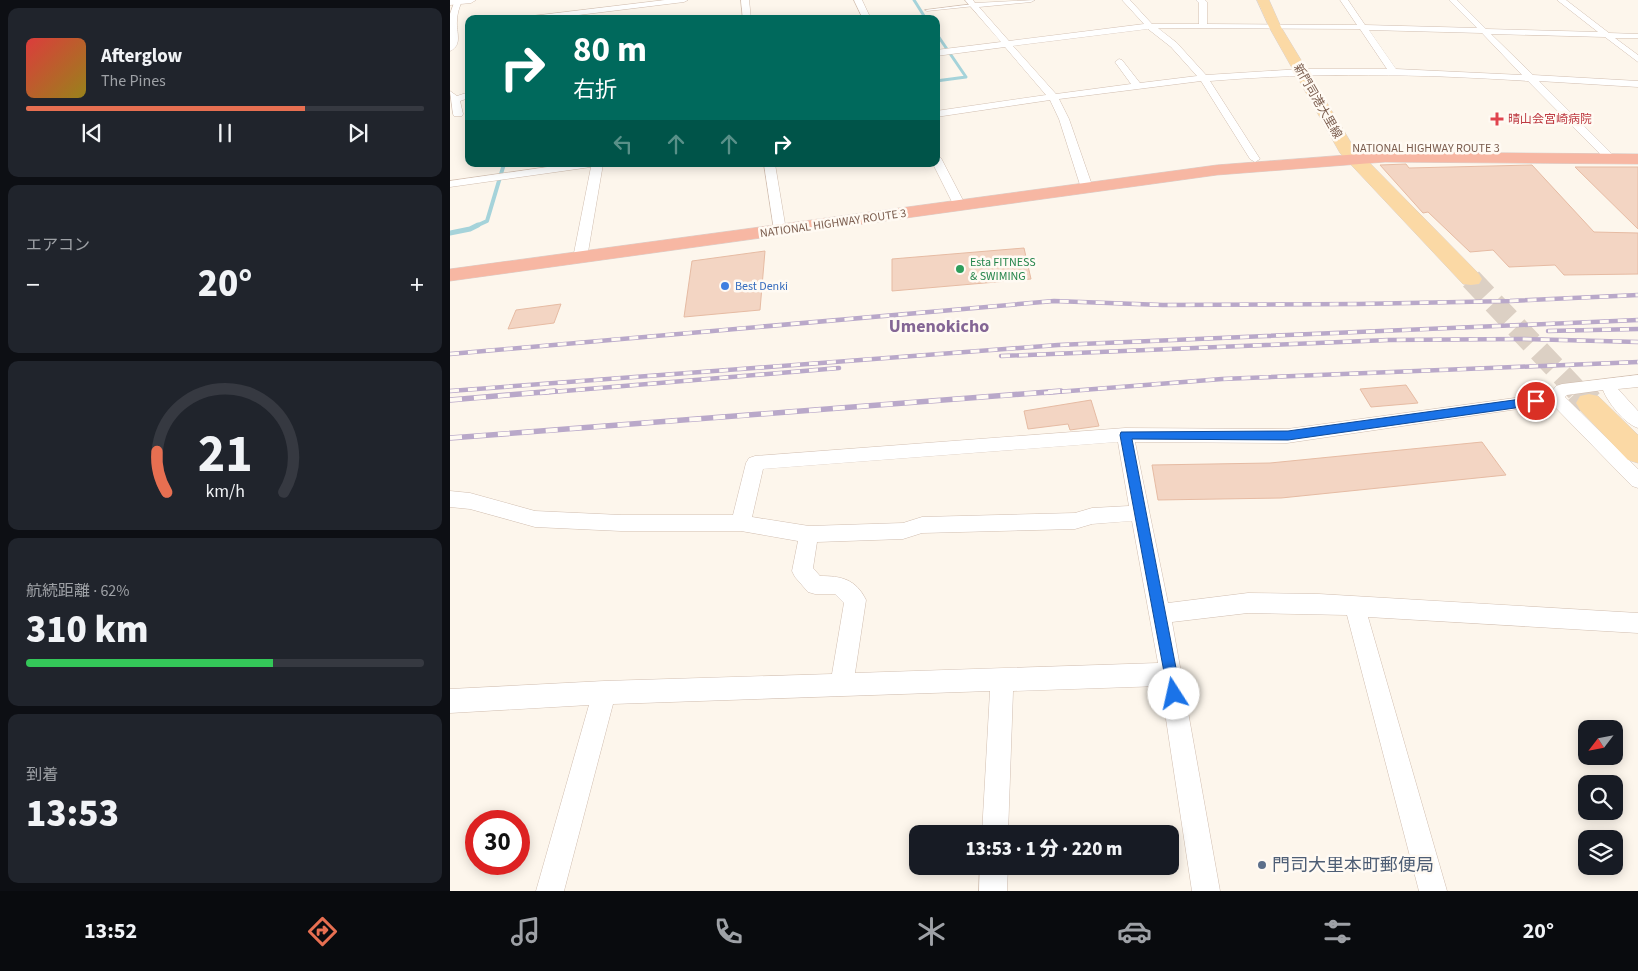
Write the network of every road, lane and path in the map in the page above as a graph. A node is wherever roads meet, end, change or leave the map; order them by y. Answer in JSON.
{"nodes":[{"id":1,"x":471,"y":0,"type":"edge"},
{"id":2,"x":684,"y":0,"type":"edge"},
{"id":3,"x":745,"y":0,"type":"edge"},
{"id":4,"x":858,"y":0,"type":"edge"},
{"id":5,"x":1032,"y":0,"type":"edge"},
{"id":6,"x":1126,"y":0,"type":"edge"},
{"id":7,"x":1200,"y":0,"type":"edge"},
{"id":8,"x":1263,"y":0,"type":"edge"},
{"id":9,"x":1344,"y":0,"type":"edge"},
{"id":10,"x":1453,"y":0,"type":"edge"},
{"id":11,"x":1561,"y":0,"type":"edge"},
{"id":12,"x":454,"y":2,"type":"edge"},
{"id":13,"x":971,"y":3,"type":"edge"},
{"id":14,"x":630,"y":6,"type":"edge"},
{"id":15,"x":927,"y":10,"type":"dead end"},
{"id":16,"x":557,"y":15,"type":"edge"},
{"id":17,"x":747,"y":15,"type":"edge"},
{"id":18,"x":865,"y":15,"type":"edge"},
{"id":19,"x":1203,"y":25,"type":"junction"},
{"id":20,"x":1150,"y":26,"type":"junction"},
{"id":21,"x":454,"y":27,"type":"edge"},
{"id":22,"x":1364,"y":27,"type":"junction"},
{"id":23,"x":1482,"y":31,"type":"junction"},
{"id":24,"x":1276,"y":34,"type":"junction"},
{"id":25,"x":1605,"y":35,"type":"junction"},
{"id":26,"x":1638,"y":36,"type":"edge"},
{"id":27,"x":1008,"y":44,"type":"junction"},
{"id":28,"x":450,"y":48,"type":"edge"},
{"id":29,"x":940,"y":52,"type":"edge"},
{"id":30,"x":1638,"y":59,"type":"edge"},
{"id":31,"x":1119,"y":62,"type":"dead end"},
{"id":32,"x":1302,"y":72,"type":"junction"},
{"id":33,"x":1394,"y":72,"type":"junction"},
{"id":34,"x":1204,"y":79,"type":"junction"},
{"id":35,"x":1532,"y":80,"type":"junction"},
{"id":36,"x":1638,"y":84,"type":"edge"},
{"id":37,"x":1138,"y":87,"type":"junction"},
{"id":38,"x":465,"y":95,"type":"edge"},
{"id":39,"x":452,"y":97,"type":"edge"},
{"id":40,"x":1054,"y":98,"type":"junction"},
{"id":41,"x":940,"y":113,"type":"edge"},
{"id":42,"x":457,"y":116,"type":"edge"},
{"id":43,"x":1638,"y":151,"type":"edge"},
{"id":44,"x":1351,"y":153,"type":"junction"},
{"id":45,"x":1606,"y":154,"type":"junction"},
{"id":46,"x":1638,"y":159,"type":"edge"},
{"id":47,"x":1255,"y":160,"type":"junction"},
{"id":48,"x":940,"y":166,"type":"edge"},
{"id":49,"x":569,"y":167,"type":"edge"},
{"id":50,"x":596,"y":167,"type":"edge"},
{"id":51,"x":770,"y":167,"type":"edge"},
{"id":52,"x":1217,"y":170,"type":"junction"},
{"id":53,"x":450,"y":184,"type":"edge"},
{"id":54,"x":1087,"y":188,"type":"junction"},
{"id":55,"x":960,"y":206,"type":"junction"},
{"id":56,"x":780,"y":230,"type":"junction"},
{"id":57,"x":580,"y":258,"type":"junction"},
{"id":58,"x":450,"y":275,"type":"edge"},
{"id":59,"x":1471,"y":280,"type":"tunnel mouth"},
{"id":60,"x":1638,"y":381,"type":"edge"},
{"id":61,"x":1608,"y":384,"type":"junction"},
{"id":62,"x":1556,"y":398,"type":"junction"},
{"id":63,"x":1589,"y":403,"type":"tunnel mouth"},
{"id":64,"x":1638,"y":422,"type":"edge"},
{"id":65,"x":1125,"y":435,"type":"junction"},
{"id":66,"x":1638,"y":452,"type":"edge"},
{"id":67,"x":1638,"y":481,"type":"edge"},
{"id":68,"x":450,"y":499,"type":"edge"},
{"id":69,"x":1140,"y":513,"type":"junction"},
{"id":70,"x":741,"y":523,"type":"junction"},
{"id":71,"x":809,"y":534,"type":"junction"},
{"id":72,"x":1355,"y":607,"type":"junction"},
{"id":73,"x":1159,"y":614,"type":"junction"},
{"id":74,"x":1638,"y":623,"type":"edge"},
{"id":75,"x":1171,"y":674,"type":"junction"},
{"id":76,"x":1002,"y":680,"type":"junction"},
{"id":77,"x":842,"y":685,"type":"junction"},
{"id":78,"x":604,"y":693,"type":"junction"},
{"id":79,"x":450,"y":701,"type":"edge"},
{"id":80,"x":995,"y":825,"type":"edge"},
{"id":81,"x":994,"y":875,"type":"edge"},
{"id":82,"x":550,"y":891,"type":"edge"},
{"id":83,"x":993,"y":891,"type":"edge"},
{"id":84,"x":1206,"y":891,"type":"edge"},
{"id":85,"x":1433,"y":891,"type":"edge"}],
"edges":[{"from":1,"to":12,"type":"street"},
{"from":2,"to":14,"type":"street"},
{"from":3,"to":17,"type":"street"},
{"from":4,"to":18,"type":"street"},
{"from":5,"to":13,"type":"street"},
{"from":6,"to":20,"type":"street"},
{"from":7,"to":19,"type":"street"},
{"from":8,"to":24,"type":"main road","name":"新門司港大里線"},
{"from":9,"to":22,"type":"street"},
{"from":10,"to":23,"type":"street"},
{"from":11,"to":25,"type":"street"},
{"from":12,"to":21,"type":"street"},
{"from":13,"to":15,"type":"lane"},
{"from":13,"to":27,"type":"street"},
{"from":14,"to":16,"type":"street"},
{"from":19,"to":20,"type":"street"},
{"from":19,"to":24,"type":"street"},
{"from":20,"to":27,"type":"street"},
{"from":20,"to":34,"type":"street"},
{"from":21,"to":28,"type":"street"},
{"from":22,"to":23,"type":"street"},
{"from":22,"to":24,"type":"street"},
{"from":22,"to":33,"type":"street"},
{"from":23,"to":25,"type":"street"},
{"from":23,"to":35,"type":"street"},
{"from":24,"to":32,"type":"main road","name":"新門司港大里線"},
{"from":25,"to":26,"type":"street"},
{"from":25,"to":30,"type":"street"},
{"from":27,"to":29,"type":"street"},
{"from":27,"to":40,"type":"street"},
{"from":31,"to":37,"type":"street"},
{"from":32,"to":33,"type":"street"},
{"from":32,"to":34,"type":"street"},
{"from":32,"to":44,"type":"main road","name":"新門司港大里線"},
{"from":33,"to":35,"type":"street"},
{"from":34,"to":37,"type":"street"},
{"from":34,"to":47,"type":"street"},
{"from":35,"to":36,"type":"street"},
{"from":35,"to":45,"type":"street"},
{"from":37,"to":40,"type":"street"},
{"from":38,"to":39,"type":"street"},
{"from":39,"to":42,"type":"street"},
{"from":40,"to":41,"type":"street"},
{"from":40,"to":54,"type":"street"},
{"from":43,"to":45,"type":"highway","name":"NATIONAL HIGHWAY ROUTE 3"},
{"from":44,"to":45,"type":"highway","name":"NATIONAL HIGHWAY ROUTE 3"},
{"from":44,"to":47,"type":"highway","name":"NATIONAL HIGHWAY ROUTE 3"},
{"from":44,"to":52,"type":"highway","name":"NATIONAL HIGHWAY ROUTE 3"},
{"from":44,"to":59,"type":"main road","name":"新門司港大里線"},
{"from":45,"to":46,"type":"highway","name":"NATIONAL HIGHWAY ROUTE 3"},
{"from":47,"to":52,"type":"highway","name":"NATIONAL HIGHWAY ROUTE 3"},
{"from":48,"to":55,"type":"street"},
{"from":49,"to":53,"type":"street"},
{"from":50,"to":57,"type":"street"},
{"from":51,"to":56,"type":"street"},
{"from":52,"to":54,"type":"highway","name":"NATIONAL HIGHWAY ROUTE 3"},
{"from":54,"to":55,"type":"highway","name":"NATIONAL HIGHWAY ROUTE 3"},
{"from":55,"to":56,"type":"highway","name":"NATIONAL HIGHWAY ROUTE 3"},
{"from":56,"to":57,"type":"highway","name":"NATIONAL HIGHWAY ROUTE 3"},
{"from":57,"to":58,"type":"highway","name":"NATIONAL HIGHWAY ROUTE 3"},
{"from":60,"to":61,"type":"street"},
{"from":61,"to":62,"type":"street"},
{"from":61,"to":64,"type":"street"},
{"from":62,"to":65,"type":"street"},
{"from":62,"to":67,"type":"street"},
{"from":63,"to":66,"type":"main road"},
{"from":65,"to":69,"type":"street"},
{"from":65,"to":70,"type":"street"},
{"from":68,"to":70,"type":"street"},
{"from":69,"to":71,"type":"street"},
{"from":69,"to":73,"type":"street"},
{"from":70,"to":71,"type":"street"},
{"from":71,"to":77,"type":"street"},
{"from":72,"to":73,"type":"street"},
{"from":72,"to":74,"type":"street"},
{"from":72,"to":85,"type":"street"},
{"from":73,"to":75,"type":"street"},
{"from":75,"to":76,"type":"street"},
{"from":75,"to":84,"type":"street"},
{"from":76,"to":77,"type":"street"},
{"from":76,"to":80,"type":"street"},
{"from":77,"to":78,"type":"street"},
{"from":78,"to":79,"type":"street"},
{"from":78,"to":82,"type":"street"},
{"from":81,"to":83,"type":"street"}]}
